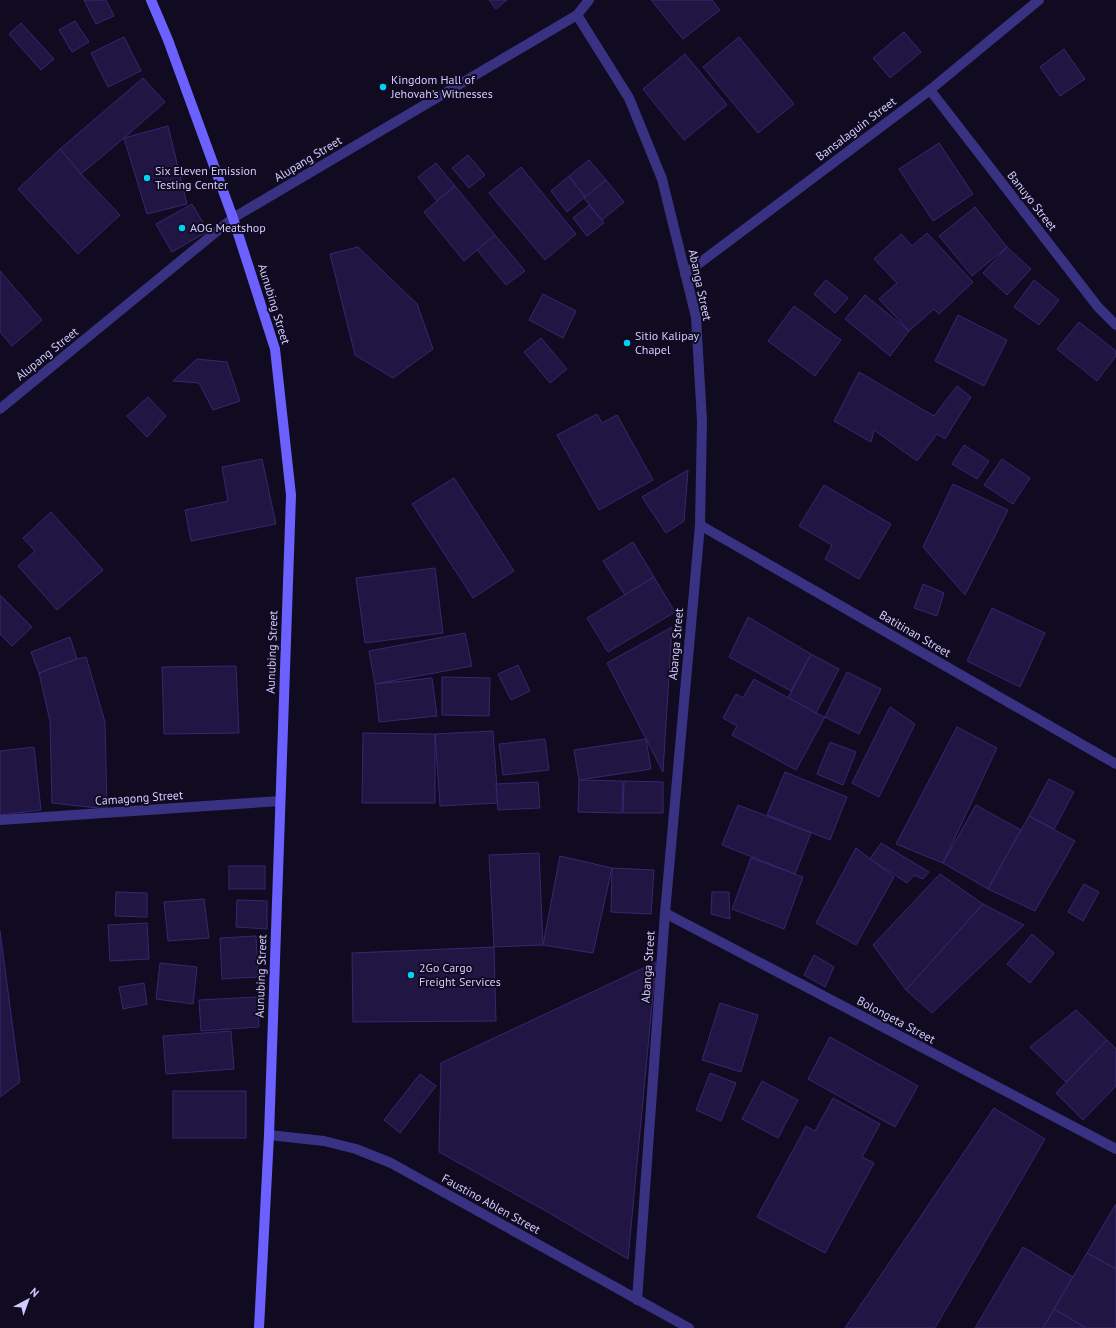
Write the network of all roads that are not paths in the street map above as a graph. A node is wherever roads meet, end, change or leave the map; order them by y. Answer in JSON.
{"nodes":[{"id":1,"x":151,"y":0,"type":"edge"},
{"id":2,"x":589,"y":0,"type":"edge"},
{"id":3,"x":1039,"y":0,"type":"edge"},
{"id":4,"x":577,"y":15,"type":"junction"},
{"id":5,"x":930,"y":90,"type":"junction"},
{"id":6,"x":233,"y":218,"type":"junction"},
{"id":7,"x":685,"y":274,"type":"junction"},
{"id":8,"x":1116,"y":324,"type":"edge"},
{"id":9,"x":0,"y":409,"type":"edge"},
{"id":10,"x":700,"y":525,"type":"junction"},
{"id":11,"x":1116,"y":764,"type":"edge"},
{"id":12,"x":280,"y":801,"type":"junction"},
{"id":13,"x":0,"y":820,"type":"edge"},
{"id":14,"x":665,"y":913,"type":"junction"},
{"id":15,"x":269,"y":1134,"type":"junction"},
{"id":16,"x":1116,"y":1149,"type":"edge"},
{"id":17,"x":637,"y":1300,"type":"junction"},
{"id":18,"x":259,"y":1328,"type":"edge"},
{"id":19,"x":688,"y":1328,"type":"edge"}],
"edges":[{"from":1,"to":6,"type":"main road","name":"Aunubing Street"},
{"from":2,"to":4,"type":"street","name":"Alupang Street"},
{"from":3,"to":5,"type":"street","name":"Bansalaguin Street"},
{"from":4,"to":6,"type":"street","name":"Alupang Street"},
{"from":4,"to":7,"type":"street","name":"Abanga Street"},
{"from":5,"to":7,"type":"street","name":"Bansalaguin Street"},
{"from":5,"to":8,"type":"street","name":"Banuyo Street"},
{"from":6,"to":9,"type":"street","name":"Alupang Street"},
{"from":6,"to":12,"type":"main road","name":"Aunubing Street"},
{"from":7,"to":10,"type":"street","name":"Abanga Street"},
{"from":10,"to":11,"type":"street","name":"Batitinan Street"},
{"from":10,"to":14,"type":"street","name":"Abanga Street"},
{"from":12,"to":13,"type":"street","name":"Camagong Street"},
{"from":12,"to":15,"type":"main road","name":"Aunubing Street"},
{"from":14,"to":16,"type":"street","name":"Bolongeta Street"},
{"from":14,"to":17,"type":"street","name":"Abanga Street"},
{"from":15,"to":17,"type":"street","name":"Faustino Ablen Street"},
{"from":15,"to":18,"type":"main road","name":"Aunubing Street"},
{"from":17,"to":19,"type":"street","name":"Faustino Ablen Street"}]}
